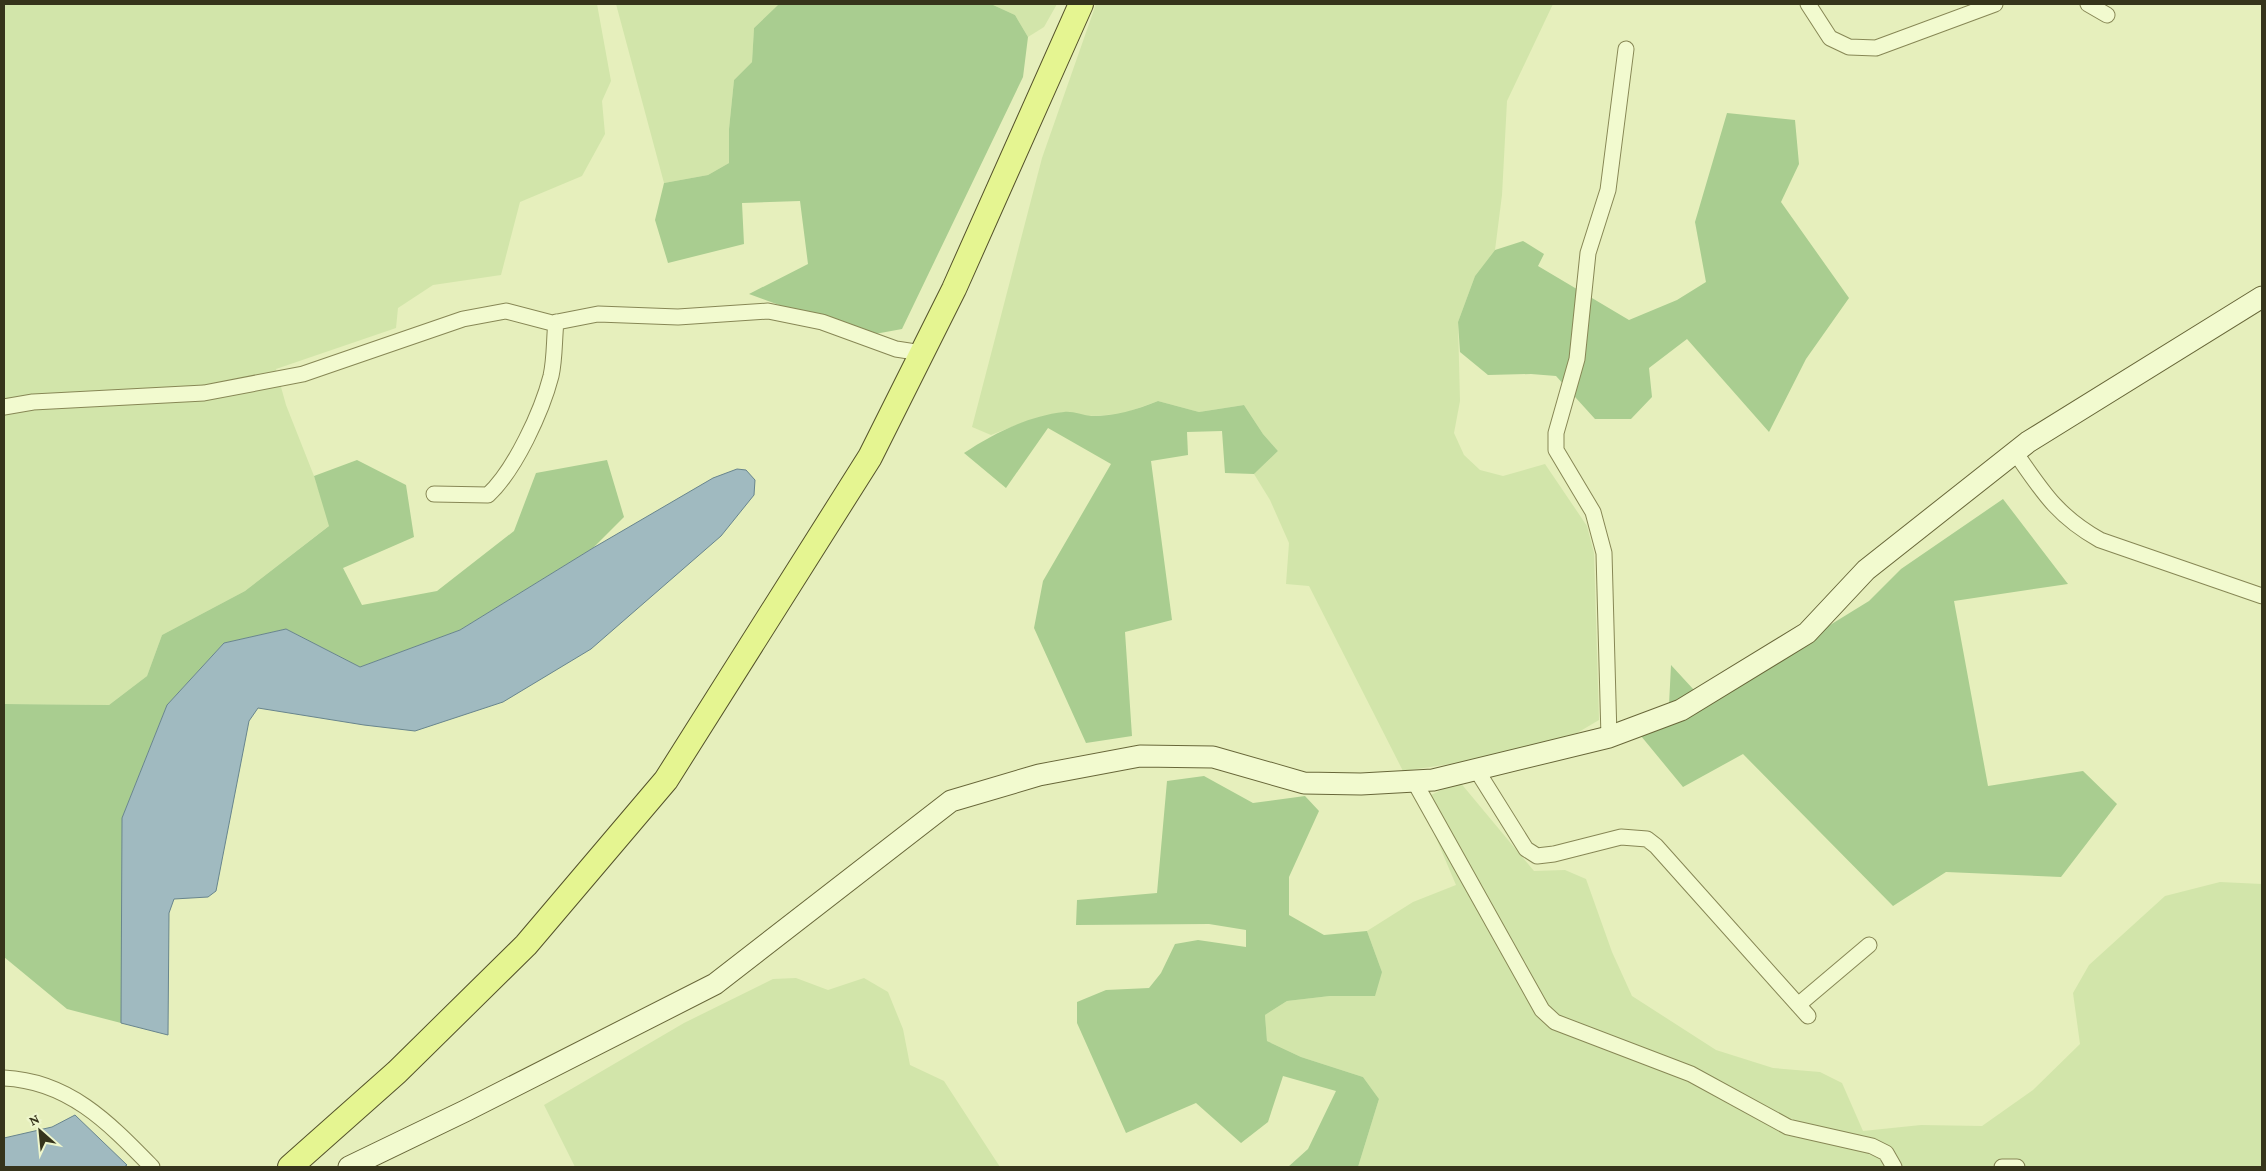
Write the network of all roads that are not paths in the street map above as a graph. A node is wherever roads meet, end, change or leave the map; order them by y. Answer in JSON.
{"nodes":[{"id":1,"x":1081,"y":4,"type":"edge"},
{"id":2,"x":1808,"y":4,"type":"edge"},
{"id":3,"x":1996,"y":4,"type":"edge"},
{"id":4,"x":2088,"y":4,"type":"edge"},
{"id":5,"x":2107,"y":15,"type":"dead end"},
{"id":6,"x":1626,"y":49,"type":"dead end"},
{"id":7,"x":2262,"y":297,"type":"edge"},
{"id":8,"x":556,"y":322,"type":"junction"},
{"id":9,"x":922,"y":353,"type":"junction"},
{"id":10,"x":4,"y":407,"type":"edge"},
{"id":11,"x":2015,"y":452,"type":"junction"},
{"id":12,"x":434,"y":494,"type":"dead end"},
{"id":13,"x":2262,"y":596,"type":"edge"},
{"id":14,"x":1610,"y":737,"type":"junction"},
{"id":15,"x":1476,"y":769,"type":"junction"},
{"id":16,"x":1414,"y":781,"type":"junction"},
{"id":17,"x":1869,"y":945,"type":"dead end"},
{"id":18,"x":4,"y":1078,"type":"edge"},
{"id":19,"x":152,"y":1167,"type":"edge"},
{"id":20,"x":290,"y":1167,"type":"edge"},
{"id":21,"x":349,"y":1167,"type":"edge"},
{"id":22,"x":1894,"y":1167,"type":"edge"},
{"id":23,"x":2002,"y":1167,"type":"edge"},
{"id":24,"x":2017,"y":1167,"type":"edge"}],
"edges":[{"from":1,"to":9,"type":"main road"},
{"from":2,"to":3,"type":"street"},
{"from":4,"to":5,"type":"street"},
{"from":6,"to":14,"type":"street"},
{"from":7,"to":11,"type":"street"},
{"from":8,"to":9,"type":"street"},
{"from":8,"to":10,"type":"street"},
{"from":8,"to":12,"type":"street"},
{"from":9,"to":20,"type":"main road"},
{"from":11,"to":13,"type":"street"},
{"from":11,"to":14,"type":"street"},
{"from":14,"to":15,"type":"street"},
{"from":15,"to":16,"type":"street"},
{"from":15,"to":17,"type":"street"},
{"from":16,"to":21,"type":"street"},
{"from":16,"to":22,"type":"street"},
{"from":18,"to":19,"type":"street"},
{"from":23,"to":24,"type":"street"}]}
